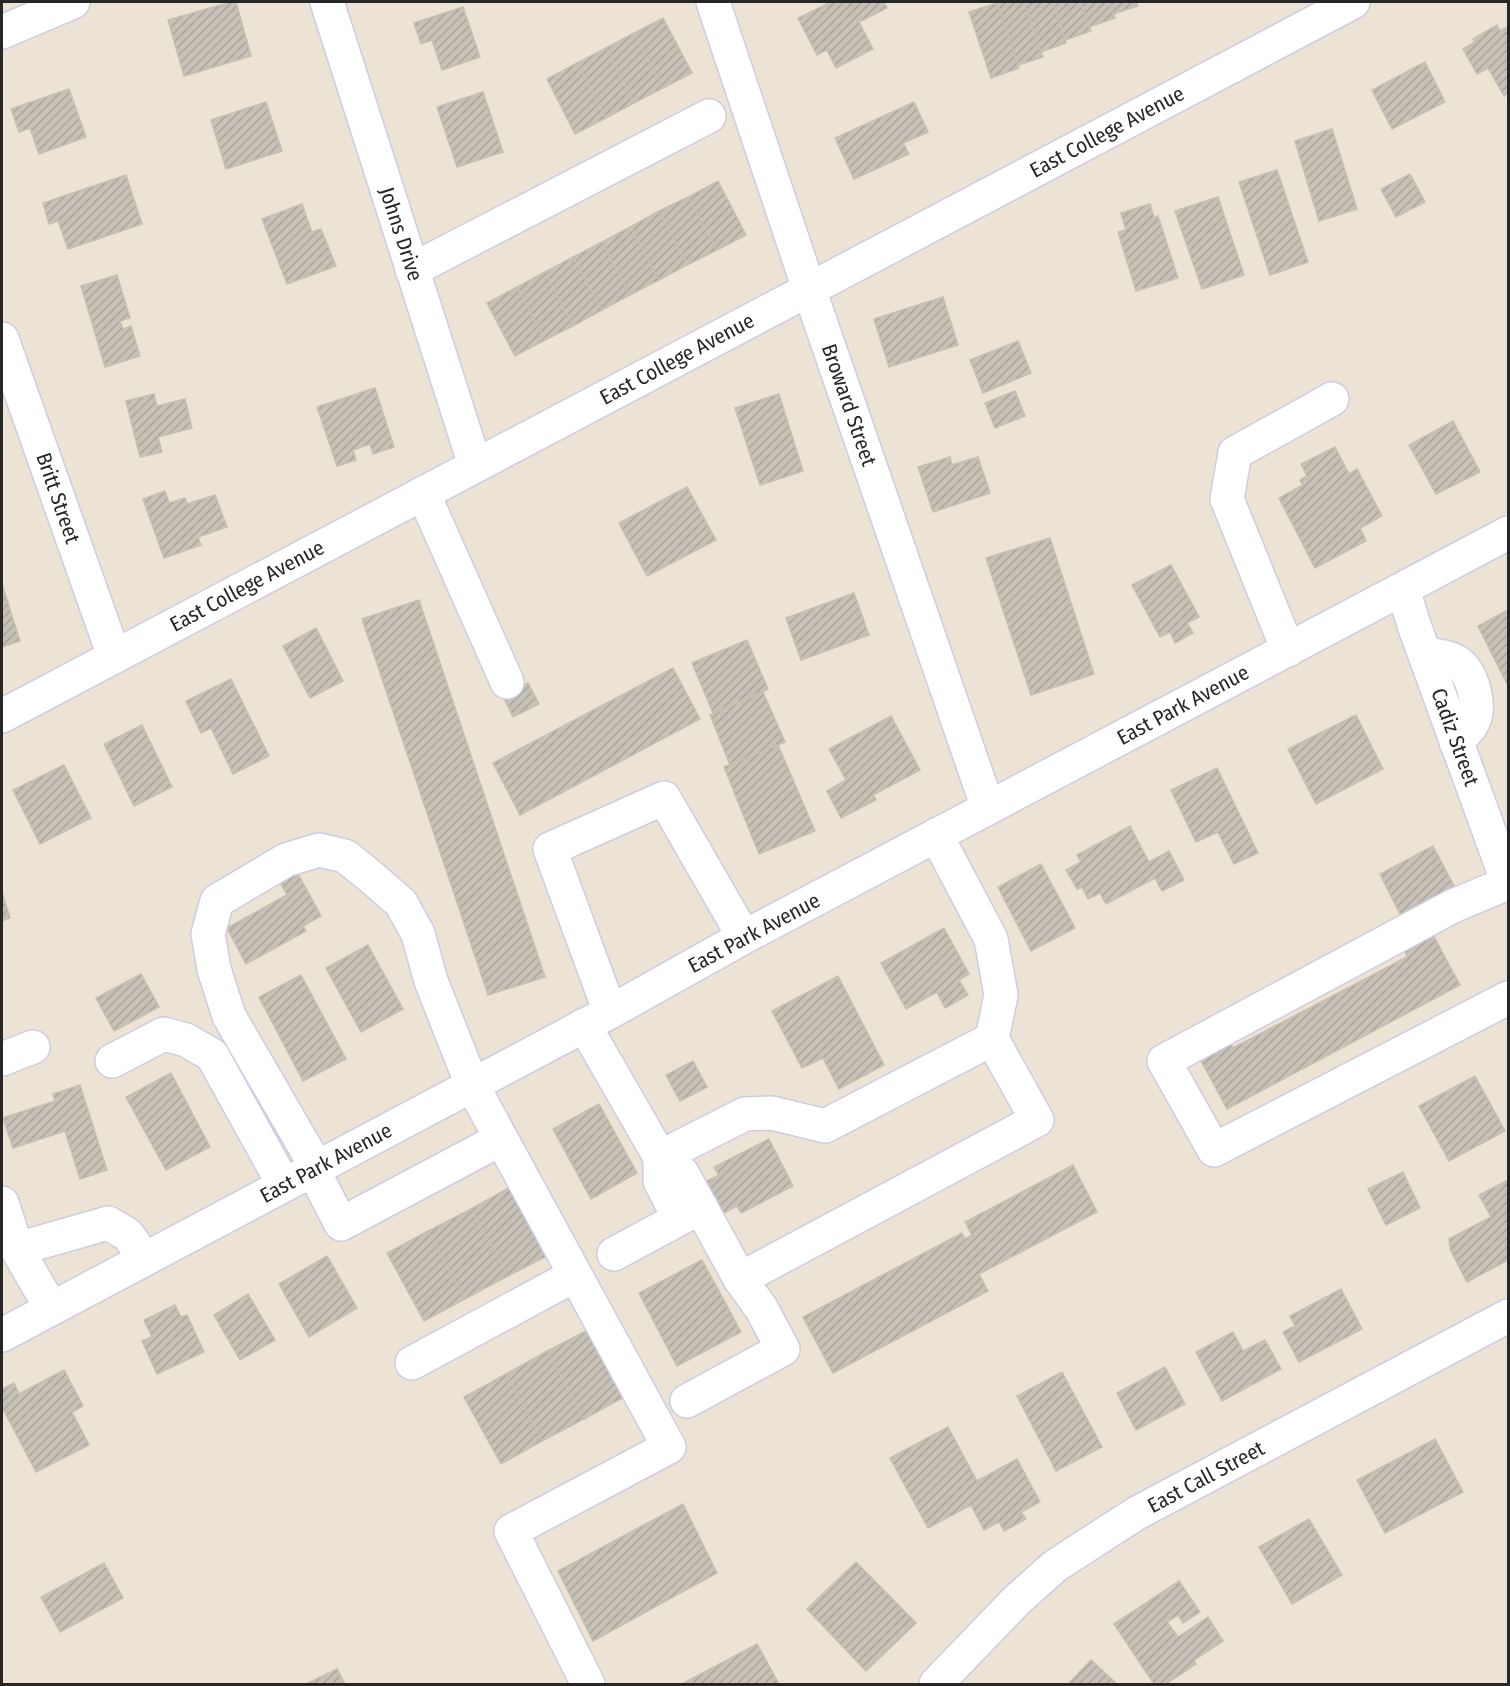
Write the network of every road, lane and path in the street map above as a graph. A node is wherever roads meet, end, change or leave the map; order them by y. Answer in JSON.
{"nodes":[{"id":1,"x":73,"y":2,"type":"edge"},
{"id":2,"x":327,"y":2,"type":"edge"},
{"id":3,"x":714,"y":2,"type":"edge"},
{"id":4,"x":1353,"y":2,"type":"edge"},
{"id":5,"x":2,"y":32,"type":"edge"},
{"id":6,"x":709,"y":116,"type":"dead end"},
{"id":7,"x":412,"y":270,"type":"junction"},
{"id":8,"x":809,"y":289,"type":"junction"},
{"id":9,"x":2,"y":339,"type":"edge"},
{"id":10,"x":1332,"y":399,"type":"dead end"},
{"id":11,"x":475,"y":465,"type":"junction"},
{"id":12,"x":423,"y":493,"type":"junction"},
{"id":13,"x":1509,"y":533,"type":"edge"},
{"id":14,"x":1403,"y":590,"type":"junction"},
{"id":15,"x":1288,"y":650,"type":"junction"},
{"id":16,"x":114,"y":656,"type":"junction"},
{"id":17,"x":507,"y":682,"type":"dead end"},
{"id":18,"x":2,"y":716,"type":"edge"},
{"id":19,"x":988,"y":808,"type":"junction"},
{"id":20,"x":936,"y":835,"type":"junction"},
{"id":21,"x":1507,"y":877,"type":"edge"},
{"id":22,"x":744,"y":937,"type":"junction"},
{"id":23,"x":1509,"y":998,"type":"edge"},
{"id":24,"x":597,"y":1019,"type":"junction"},
{"id":25,"x":992,"y":1039,"type":"junction"},
{"id":26,"x":33,"y":1047,"type":"dead end"},
{"id":27,"x":2,"y":1059,"type":"edge"},
{"id":28,"x":112,"y":1061,"type":"dead end"},
{"id":29,"x":472,"y":1085,"type":"junction"},
{"id":30,"x":501,"y":1139,"type":"junction"},
{"id":31,"x":660,"y":1157,"type":"junction"},
{"id":32,"x":315,"y":1169,"type":"junction"},
{"id":33,"x":284,"y":1185,"type":"junction"},
{"id":34,"x":2,"y":1203,"type":"edge"},
{"id":35,"x":690,"y":1213,"type":"junction"},
{"id":36,"x":16,"y":1249,"type":"junction"},
{"id":37,"x":614,"y":1254,"type":"dead end"},
{"id":38,"x":145,"y":1260,"type":"junction"},
{"id":39,"x":575,"y":1275,"type":"junction"},
{"id":40,"x":740,"y":1279,"type":"junction"},
{"id":41,"x":51,"y":1308,"type":"junction"},
{"id":42,"x":1509,"y":1316,"type":"edge"},
{"id":43,"x":2,"y":1335,"type":"edge"},
{"id":44,"x":412,"y":1363,"type":"dead end"},
{"id":45,"x":687,"y":1401,"type":"dead end"},
{"id":46,"x":588,"y":1684,"type":"edge"},
{"id":47,"x":936,"y":1684,"type":"edge"}],
"edges":[{"from":1,"to":5,"type":"street"},
{"from":2,"to":7,"type":"street","name":"Johns Drive"},
{"from":3,"to":8,"type":"street","name":"Broward Street"},
{"from":4,"to":8,"type":"street","name":"East College Avenue"},
{"from":6,"to":7,"type":"street"},
{"from":7,"to":11,"type":"street","name":"Johns Drive"},
{"from":8,"to":11,"type":"street","name":"East College Avenue"},
{"from":8,"to":19,"type":"street","name":"Broward Street"},
{"from":9,"to":16,"type":"street","name":"Britt Street"},
{"from":10,"to":15,"type":"street"},
{"from":11,"to":12,"type":"street","name":"East College Avenue"},
{"from":12,"to":16,"type":"street","name":"East College Avenue"},
{"from":12,"to":17,"type":"street"},
{"from":13,"to":14,"type":"street","name":"East Park Avenue"},
{"from":14,"to":15,"type":"street","name":"East Park Avenue"},
{"from":14,"to":21,"type":"street","name":"Cadiz Street"},
{"from":15,"to":19,"type":"street","name":"East Park Avenue"},
{"from":16,"to":18,"type":"street","name":"East College Avenue"},
{"from":19,"to":20,"type":"street","name":"East Park Avenue"},
{"from":20,"to":22,"type":"street","name":"East Park Avenue"},
{"from":20,"to":25,"type":"street"},
{"from":21,"to":23,"type":"street"},
{"from":22,"to":24,"type":"street","name":"East Park Avenue"},
{"from":22,"to":24,"type":"street"},
{"from":24,"to":29,"type":"street","name":"East Park Avenue"},
{"from":24,"to":31,"type":"street"},
{"from":25,"to":31,"type":"street"},
{"from":25,"to":40,"type":"street"},
{"from":26,"to":27,"type":"street"},
{"from":28,"to":33,"type":"street"},
{"from":29,"to":30,"type":"street"},
{"from":29,"to":32,"type":"street","name":"East Park Avenue"},
{"from":29,"to":32,"type":"street"},
{"from":30,"to":32,"type":"street"},
{"from":30,"to":39,"type":"street"},
{"from":31,"to":35,"type":"street"},
{"from":32,"to":33,"type":"street","name":"East Park Avenue"},
{"from":33,"to":38,"type":"street","name":"East Park Avenue"},
{"from":34,"to":36,"type":"street"},
{"from":35,"to":37,"type":"street"},
{"from":35,"to":40,"type":"street"},
{"from":36,"to":38,"type":"street"},
{"from":36,"to":41,"type":"street"},
{"from":38,"to":41,"type":"street","name":"East Park Avenue"},
{"from":39,"to":44,"type":"street"},
{"from":39,"to":46,"type":"street"},
{"from":40,"to":45,"type":"street"},
{"from":41,"to":43,"type":"street","name":"East Park Avenue"},
{"from":42,"to":47,"type":"street","name":"East Call Street"}]}
